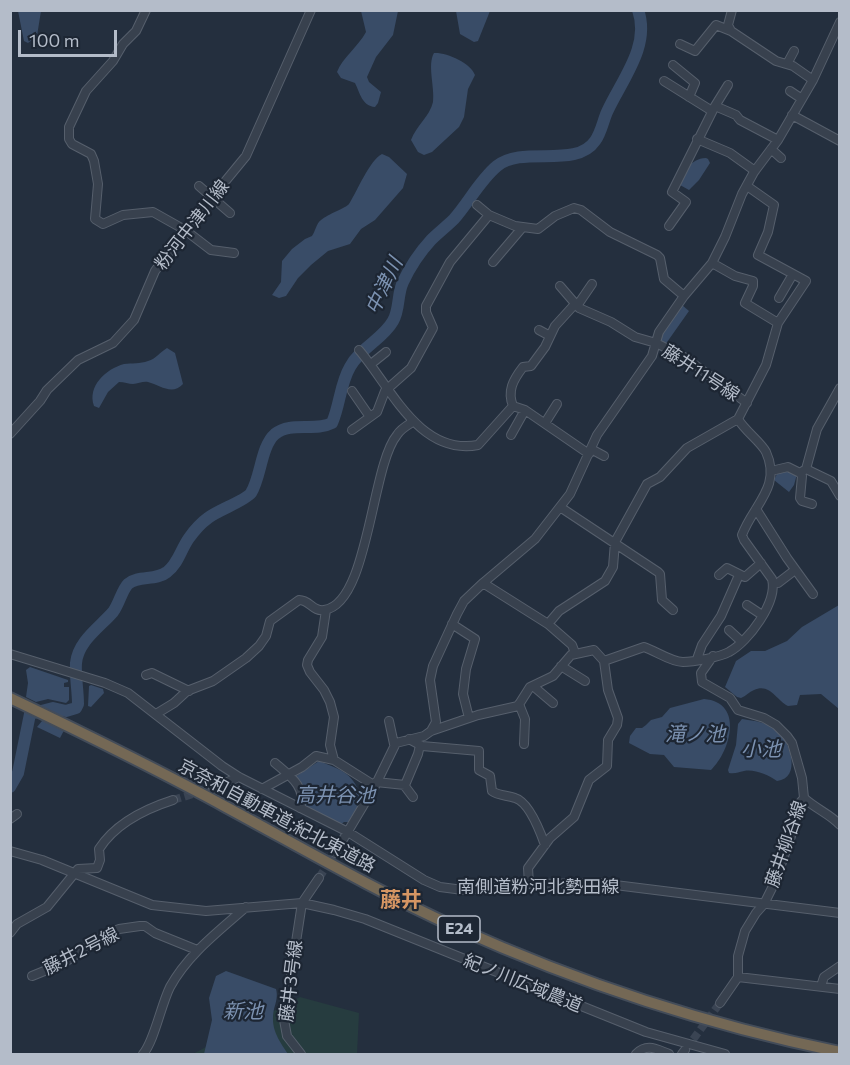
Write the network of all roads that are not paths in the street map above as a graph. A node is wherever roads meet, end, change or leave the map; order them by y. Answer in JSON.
{"nodes":[{"id":1,"x":146,"y":10,"type":"edge"},
{"id":2,"x":311,"y":10,"type":"edge"},
{"id":3,"x":732,"y":10,"type":"edge"},
{"id":4,"x":840,"y":22,"type":"edge"},
{"id":5,"x":731,"y":31,"type":"junction"},
{"id":6,"x":680,"y":44,"type":"dead end"},
{"id":7,"x":794,"y":51,"type":"dead end"},
{"id":8,"x":787,"y":64,"type":"junction"},
{"id":9,"x":673,"y":65,"type":"dead end"},
{"id":10,"x":664,"y":81,"type":"dead end"},
{"id":11,"x":812,"y":82,"type":"junction"},
{"id":12,"x":728,"y":85,"type":"dead end"},
{"id":13,"x":821,"y":88,"type":"dead end"},
{"id":14,"x":790,"y":91,"type":"dead end"},
{"id":15,"x":689,"y":97,"type":"junction"},
{"id":16,"x":802,"y":99,"type":"junction"},
{"id":17,"x":743,"y":108,"type":"dead end"},
{"id":18,"x":714,"y":109,"type":"junction"},
{"id":19,"x":792,"y":115,"type":"junction"},
{"id":20,"x":738,"y":118,"type":"junction"},
{"id":21,"x":697,"y":139,"type":"junction"},
{"id":22,"x":778,"y":140,"type":"junction"},
{"id":23,"x":840,"y":141,"type":"edge"},
{"id":24,"x":771,"y":149,"type":"junction"},
{"id":25,"x":781,"y":158,"type":"dead end"},
{"id":26,"x":755,"y":171,"type":"junction"},
{"id":27,"x":199,"y":186,"type":"dead end"},
{"id":28,"x":747,"y":186,"type":"junction"},
{"id":29,"x":213,"y":197,"type":"junction"},
{"id":30,"x":477,"y":205,"type":"dead end"},
{"id":31,"x":230,"y":213,"type":"dead end"},
{"id":32,"x":489,"y":215,"type":"junction"},
{"id":33,"x":669,"y":226,"type":"dead end"},
{"id":34,"x":522,"y":228,"type":"junction"},
{"id":35,"x":185,"y":230,"type":"junction"},
{"id":36,"x":234,"y":253,"type":"dead end"},
{"id":37,"x":493,"y":262,"type":"dead end"},
{"id":38,"x":711,"y":263,"type":"junction"},
{"id":39,"x":793,"y":274,"type":"junction"},
{"id":40,"x":592,"y":284,"type":"dead end"},
{"id":41,"x":560,"y":286,"type":"dead end"},
{"id":42,"x":684,"y":296,"type":"junction"},
{"id":43,"x":779,"y":298,"type":"dead end"},
{"id":44,"x":576,"y":305,"type":"junction"},
{"id":45,"x":778,"y":323,"type":"junction"},
{"id":46,"x":538,"y":330,"type":"dead end"},
{"id":47,"x":549,"y":336,"type":"junction"},
{"id":48,"x":656,"y":343,"type":"junction"},
{"id":49,"x":359,"y":350,"type":"dead end"},
{"id":50,"x":386,"y":352,"type":"dead end"},
{"id":51,"x":553,"y":352,"type":"dead end"},
{"id":52,"x":370,"y":363,"type":"junction"},
{"id":53,"x":388,"y":387,"type":"junction"},
{"id":54,"x":840,"y":388,"type":"edge"},
{"id":55,"x":352,"y":391,"type":"dead end"},
{"id":56,"x":747,"y":403,"type":"junction"},
{"id":57,"x":557,"y":404,"type":"dead end"},
{"id":58,"x":513,"y":406,"type":"junction"},
{"id":59,"x":525,"y":410,"type":"junction"},
{"id":60,"x":370,"y":417,"type":"junction"},
{"id":61,"x":411,"y":419,"type":"junction"},
{"id":62,"x":738,"y":420,"type":"junction"},
{"id":63,"x":545,"y":423,"type":"junction"},
{"id":64,"x":352,"y":430,"type":"dead end"},
{"id":65,"x":10,"y":434,"type":"edge"},
{"id":66,"x":511,"y":435,"type":"dead end"},
{"id":67,"x":590,"y":452,"type":"junction"},
{"id":68,"x":604,"y":456,"type":"dead end"},
{"id":69,"x":771,"y":471,"type":"junction"},
{"id":70,"x":803,"y":471,"type":"junction"},
{"id":71,"x":839,"y":492,"type":"edge"},
{"id":72,"x":812,"y":504,"type":"dead end"},
{"id":73,"x":560,"y":507,"type":"junction"},
{"id":74,"x":756,"y":509,"type":"junction"},
{"id":75,"x":615,"y":543,"type":"junction"},
{"id":76,"x":761,"y":563,"type":"junction"},
{"id":77,"x":795,"y":570,"type":"junction"},
{"id":78,"x":719,"y":575,"type":"dead end"},
{"id":79,"x":739,"y":575,"type":"junction"},
{"id":80,"x":483,"y":583,"type":"junction"},
{"id":81,"x":778,"y":583,"type":"dead end"},
{"id":82,"x":813,"y":594,"type":"dead end"},
{"id":83,"x":747,"y":606,"type":"dead end"},
{"id":84,"x":326,"y":610,"type":"junction"},
{"id":85,"x":673,"y":610,"type":"dead end"},
{"id":86,"x":762,"y":615,"type":"junction"},
{"id":87,"x":452,"y":624,"type":"junction"},
{"id":88,"x":548,"y":624,"type":"junction"},
{"id":89,"x":729,"y":630,"type":"dead end"},
{"id":90,"x":742,"y":642,"type":"junction"},
{"id":91,"x":575,"y":653,"type":"junction"},
{"id":92,"x":10,"y":654,"type":"edge"},
{"id":93,"x":713,"y":656,"type":"junction"},
{"id":94,"x":697,"y":659,"type":"junction"},
{"id":95,"x":604,"y":661,"type":"junction"},
{"id":96,"x":561,"y":666,"type":"junction"},
{"id":97,"x":146,"y":675,"type":"dead end"},
{"id":98,"x":585,"y":681,"type":"dead end"},
{"id":99,"x":533,"y":686,"type":"junction"},
{"id":100,"x":189,"y":691,"type":"junction"},
{"id":101,"x":10,"y":698,"type":"edge"},
{"id":102,"x":553,"y":703,"type":"dead end"},
{"id":103,"x":519,"y":704,"type":"junction"},
{"id":104,"x":156,"y":714,"type":"junction"},
{"id":105,"x":469,"y":718,"type":"junction"},
{"id":106,"x":389,"y":721,"type":"dead end"},
{"id":107,"x":431,"y":731,"type":"junction"},
{"id":108,"x":409,"y":739,"type":"junction"},
{"id":109,"x":394,"y":744,"type":"junction"},
{"id":110,"x":524,"y":744,"type":"dead end"},
{"id":111,"x":420,"y":745,"type":"junction"},
{"id":112,"x":334,"y":760,"type":"junction"},
{"id":113,"x":276,"y":763,"type":"dead end"},
{"id":114,"x":288,"y":774,"type":"junction"},
{"id":115,"x":239,"y":777,"type":"junction"},
{"id":116,"x":375,"y":784,"type":"junction"},
{"id":117,"x":404,"y":785,"type":"junction"},
{"id":118,"x":213,"y":788,"type":"tunnel mouth"},
{"id":119,"x":262,"y":789,"type":"junction"},
{"id":120,"x":413,"y":797,"type":"dead end"},
{"id":121,"x":804,"y":798,"type":"junction"},
{"id":122,"x":173,"y":800,"type":"tunnel mouth"},
{"id":123,"x":300,"y":808,"type":"junction"},
{"id":124,"x":838,"y":827,"type":"edge"},
{"id":125,"x":348,"y":832,"type":"junction"},
{"id":126,"x":545,"y":845,"type":"junction"},
{"id":127,"x":10,"y":851,"type":"edge"},
{"id":128,"x":335,"y":853,"type":"tunnel mouth"},
{"id":129,"x":72,"y":873,"type":"junction"},
{"id":130,"x":319,"y":878,"type":"tunnel mouth"},
{"id":131,"x":529,"y":884,"type":"junction"},
{"id":132,"x":302,"y":903,"type":"junction"},
{"id":133,"x":764,"y":904,"type":"junction"},
{"id":134,"x":246,"y":907,"type":"junction"},
{"id":135,"x":840,"y":913,"type":"edge"},
{"id":136,"x":10,"y":933,"type":"edge"},
{"id":137,"x":197,"y":950,"type":"junction"},
{"id":138,"x":840,"y":966,"type":"edge"},
{"id":139,"x":32,"y":976,"type":"dead end"},
{"id":140,"x":738,"y":977,"type":"junction"},
{"id":141,"x":820,"y":986,"type":"junction"},
{"id":142,"x":840,"y":989,"type":"edge"},
{"id":143,"x":720,"y":1003,"type":"tunnel mouth"},
{"id":144,"x":840,"y":1052,"type":"edge"},
{"id":145,"x":142,"y":1054,"type":"edge"},
{"id":146,"x":302,"y":1054,"type":"edge"},
{"id":147,"x":636,"y":1054,"type":"edge"},
{"id":148,"x":669,"y":1054,"type":"edge"},
{"id":149,"x":725,"y":1054,"type":"edge"}],
"edges":[{"from":1,"to":35,"type":"street"},
{"from":2,"to":29,"type":"street","name":"粉河中津川線"},
{"from":3,"to":5,"type":"street"},
{"from":4,"to":11,"type":"street"},
{"from":5,"to":6,"type":"street"},
{"from":5,"to":8,"type":"street"},
{"from":7,"to":8,"type":"street"},
{"from":8,"to":11,"type":"street"},
{"from":9,"to":15,"type":"street"},
{"from":10,"to":15,"type":"street"},
{"from":11,"to":13,"type":"street"},
{"from":11,"to":16,"type":"street"},
{"from":12,"to":18,"type":"street"},
{"from":14,"to":16,"type":"street"},
{"from":15,"to":18,"type":"street"},
{"from":16,"to":19,"type":"street"},
{"from":17,"to":20,"type":"street"},
{"from":18,"to":20,"type":"street"},
{"from":18,"to":21,"type":"street"},
{"from":19,"to":22,"type":"street"},
{"from":19,"to":23,"type":"street"},
{"from":20,"to":22,"type":"street"},
{"from":21,"to":26,"type":"street"},
{"from":21,"to":33,"type":"street"},
{"from":22,"to":24,"type":"street"},
{"from":24,"to":25,"type":"street"},
{"from":24,"to":26,"type":"street"},
{"from":26,"to":28,"type":"street"},
{"from":27,"to":29,"type":"street"},
{"from":28,"to":38,"type":"street"},
{"from":28,"to":39,"type":"street"},
{"from":29,"to":31,"type":"street"},
{"from":29,"to":35,"type":"street","name":"粉河中津川線"},
{"from":30,"to":32,"type":"street"},
{"from":32,"to":34,"type":"street"},
{"from":32,"to":53,"type":"street"},
{"from":34,"to":37,"type":"street"},
{"from":34,"to":42,"type":"street"},
{"from":35,"to":36,"type":"street"},
{"from":35,"to":65,"type":"street","name":"粉河中津川線"},
{"from":38,"to":42,"type":"street"},
{"from":38,"to":45,"type":"street"},
{"from":39,"to":43,"type":"street"},
{"from":39,"to":45,"type":"street"},
{"from":40,"to":44,"type":"street"},
{"from":41,"to":44,"type":"street"},
{"from":42,"to":48,"type":"street"},
{"from":44,"to":47,"type":"street"},
{"from":44,"to":48,"type":"street","name":"藤井11号線"},
{"from":45,"to":56,"type":"street"},
{"from":46,"to":47,"type":"street"},
{"from":47,"to":51,"type":"street"},
{"from":47,"to":58,"type":"street"},
{"from":48,"to":56,"type":"street","name":"藤井11号線"},
{"from":48,"to":67,"type":"street"},
{"from":49,"to":52,"type":"street"},
{"from":50,"to":52,"type":"street"},
{"from":52,"to":53,"type":"street"},
{"from":53,"to":60,"type":"street"},
{"from":53,"to":61,"type":"street"},
{"from":54,"to":70,"type":"street"},
{"from":55,"to":60,"type":"street"},
{"from":56,"to":62,"type":"street"},
{"from":57,"to":63,"type":"street"},
{"from":58,"to":59,"type":"street"},
{"from":58,"to":61,"type":"street"},
{"from":59,"to":63,"type":"street"},
{"from":59,"to":66,"type":"street"},
{"from":60,"to":64,"type":"street"},
{"from":61,"to":84,"type":"street"},
{"from":62,"to":69,"type":"street"},
{"from":62,"to":75,"type":"street"},
{"from":63,"to":67,"type":"street"},
{"from":67,"to":68,"type":"street"},
{"from":67,"to":73,"type":"street"},
{"from":69,"to":70,"type":"street"},
{"from":69,"to":74,"type":"street"},
{"from":70,"to":71,"type":"street"},
{"from":70,"to":72,"type":"street"},
{"from":73,"to":75,"type":"street"},
{"from":73,"to":80,"type":"street"},
{"from":74,"to":76,"type":"street"},
{"from":74,"to":77,"type":"street"},
{"from":75,"to":85,"type":"street"},
{"from":75,"to":88,"type":"street"},
{"from":76,"to":79,"type":"street"},
{"from":76,"to":86,"type":"street"},
{"from":77,"to":81,"type":"street"},
{"from":77,"to":82,"type":"street"},
{"from":78,"to":79,"type":"street"},
{"from":79,"to":94,"type":"street"},
{"from":80,"to":87,"type":"street"},
{"from":80,"to":88,"type":"street"},
{"from":83,"to":86,"type":"street"},
{"from":84,"to":100,"type":"street"},
{"from":84,"to":112,"type":"street"},
{"from":86,"to":90,"type":"street"},
{"from":87,"to":105,"type":"street"},
{"from":87,"to":107,"type":"street"},
{"from":88,"to":91,"type":"street"},
{"from":89,"to":90,"type":"street"},
{"from":90,"to":93,"type":"street"},
{"from":91,"to":95,"type":"street"},
{"from":91,"to":96,"type":"street"},
{"from":92,"to":104,"type":"street","name":"南側道粉河北勢田線"},
{"from":93,"to":94,"type":"street"},
{"from":93,"to":121,"type":"street","name":"藤井柳谷線"},
{"from":94,"to":95,"type":"street"},
{"from":95,"to":126,"type":"street"},
{"from":96,"to":98,"type":"street"},
{"from":96,"to":99,"type":"street"},
{"from":97,"to":100,"type":"street"},
{"from":99,"to":102,"type":"street"},
{"from":99,"to":103,"type":"street"},
{"from":100,"to":104,"type":"street"},
{"from":101,"to":144,"type":"highway","name":"京奈和自動車道;紀北東道路","number":"E24"},
{"from":103,"to":105,"type":"street"},
{"from":103,"to":110,"type":"street"},
{"from":104,"to":115,"type":"street","name":"南側道粉河北勢田線"},
{"from":105,"to":107,"type":"street"},
{"from":106,"to":109,"type":"street"},
{"from":107,"to":108,"type":"street"},
{"from":108,"to":109,"type":"street"},
{"from":108,"to":111,"type":"street"},
{"from":109,"to":116,"type":"street"},
{"from":111,"to":117,"type":"street"},
{"from":111,"to":126,"type":"street"},
{"from":112,"to":114,"type":"street"},
{"from":112,"to":116,"type":"street"},
{"from":113,"to":114,"type":"street"},
{"from":114,"to":119,"type":"street"},
{"from":114,"to":123,"type":"street"},
{"from":115,"to":118,"type":"street"},
{"from":115,"to":119,"type":"street","name":"南側道粉河北勢田線"},
{"from":116,"to":117,"type":"street"},
{"from":116,"to":125,"type":"street"},
{"from":117,"to":120,"type":"street"},
{"from":119,"to":123,"type":"street","name":"南側道粉河北勢田線"},
{"from":121,"to":124,"type":"street"},
{"from":121,"to":133,"type":"street","name":"藤井柳谷線"},
{"from":122,"to":129,"type":"street"},
{"from":123,"to":125,"type":"street","name":"南側道粉河北勢田線"},
{"from":125,"to":128,"type":"street"},
{"from":125,"to":131,"type":"street","name":"南側道粉河北勢田線"},
{"from":126,"to":131,"type":"street"},
{"from":127,"to":129,"type":"street","name":"紀ノ川広域農道"},
{"from":129,"to":134,"type":"street","name":"紀ノ川広域農道"},
{"from":129,"to":136,"type":"street"},
{"from":130,"to":132,"type":"street"},
{"from":131,"to":133,"type":"street","name":"南側道粉河北勢田線"},
{"from":132,"to":134,"type":"street","name":"紀ノ川広域農道"},
{"from":132,"to":146,"type":"street","name":"藤井3号線"},
{"from":132,"to":149,"type":"street","name":"紀ノ川広域農道"},
{"from":133,"to":135,"type":"street","name":"南側道粉河北勢田線"},
{"from":133,"to":140,"type":"street","name":"藤井柳谷線"},
{"from":134,"to":137,"type":"street"},
{"from":137,"to":139,"type":"street","name":"藤井2号線"},
{"from":137,"to":145,"type":"street"},
{"from":138,"to":141,"type":"street"},
{"from":140,"to":141,"type":"street"},
{"from":140,"to":143,"type":"street"},
{"from":141,"to":142,"type":"street"},
{"from":147,"to":148,"type":"street"}]}
